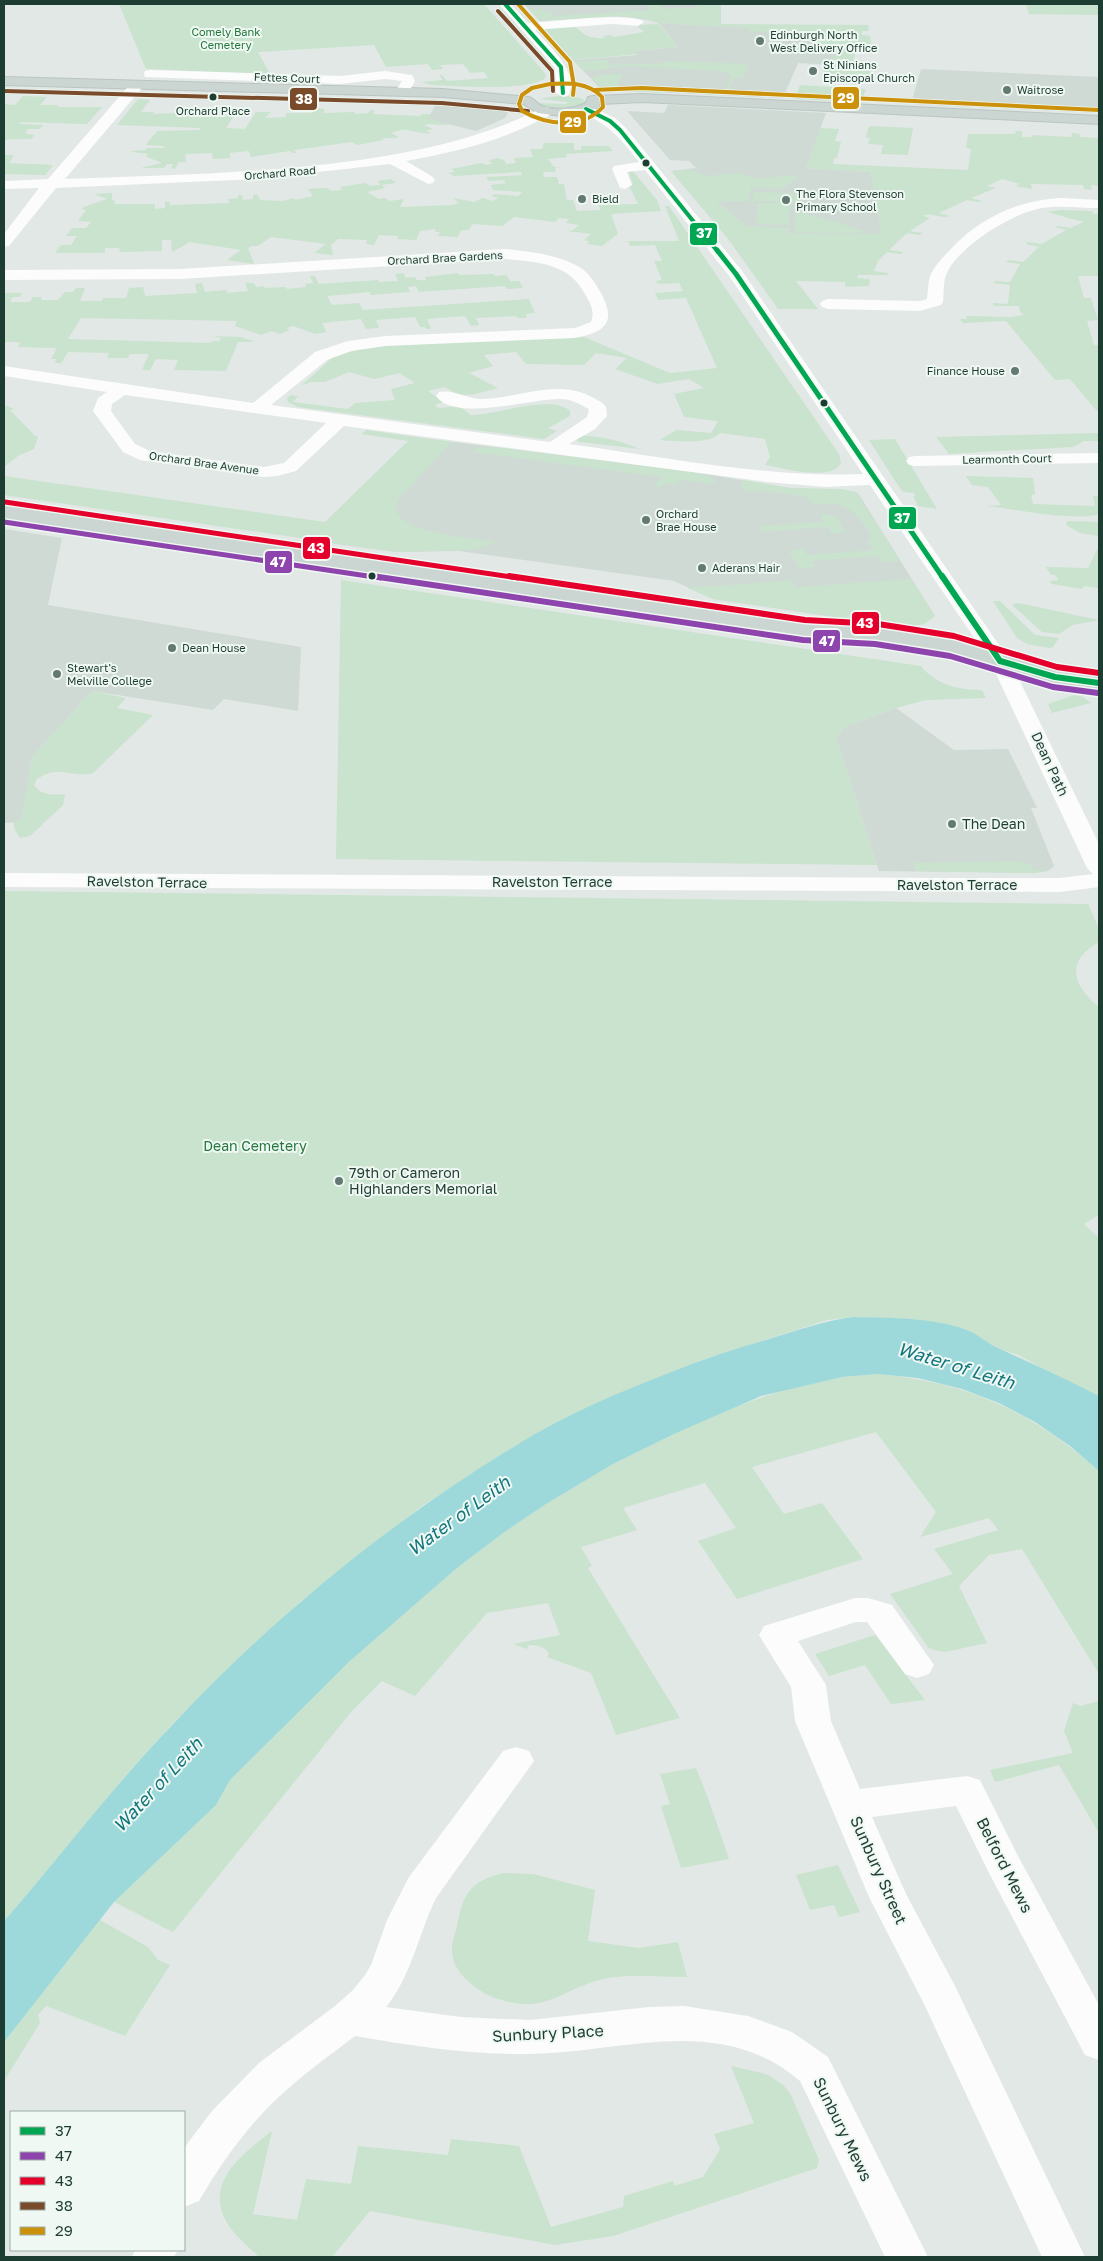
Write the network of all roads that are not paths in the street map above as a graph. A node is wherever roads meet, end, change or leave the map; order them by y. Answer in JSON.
{"nodes":[{"id":1,"x":504,"y":4,"type":"edge"},
{"id":2,"x":638,"y":22,"type":"dead end"},
{"id":3,"x":524,"y":27,"type":"junction"},
{"id":4,"x":150,"y":74,"type":"dead end"},
{"id":5,"x":4,"y":81,"type":"edge"},
{"id":6,"x":137,"y":85,"type":"junction"},
{"id":7,"x":402,"y":92,"type":"junction"},
{"id":8,"x":563,"y":93,"type":"junction"},
{"id":9,"x":529,"y":100,"type":"junction"},
{"id":10,"x":589,"y":104,"type":"junction"},
{"id":11,"x":547,"y":111,"type":"junction"},
{"id":12,"x":1099,"y":120,"type":"edge"},
{"id":13,"x":393,"y":160,"type":"junction"},
{"id":14,"x":649,"y":165,"type":"junction"},
{"id":15,"x":428,"y":180,"type":"dead end"},
{"id":16,"x":52,"y":183,"type":"junction"},
{"id":17,"x":4,"y":185,"type":"edge"},
{"id":18,"x":625,"y":185,"type":"dead end"},
{"id":19,"x":1099,"y":204,"type":"edge"},
{"id":20,"x":4,"y":243,"type":"edge"},
{"id":21,"x":4,"y":275,"type":"edge"},
{"id":22,"x":828,"y":304,"type":"dead end"},
{"id":23,"x":4,"y":371,"type":"edge"},
{"id":24,"x":123,"y":388,"type":"junction"},
{"id":25,"x":445,"y":396,"type":"dead end"},
{"id":26,"x":256,"y":409,"type":"junction"},
{"id":27,"x":340,"y":420,"type":"junction"},
{"id":28,"x":555,"y":447,"type":"junction"},
{"id":29,"x":1099,"y":458,"type":"edge"},
{"id":30,"x":915,"y":461,"type":"dead end"},
{"id":31,"x":874,"y":479,"type":"junction"},
{"id":32,"x":4,"y":512,"type":"edge"},
{"id":33,"x":1000,"y":661,"type":"junction"},
{"id":34,"x":1099,"y":669,"type":"edge"},
{"id":35,"x":1099,"y":683,"type":"edge"},
{"id":36,"x":1099,"y":868,"type":"edge"},
{"id":37,"x":4,"y":880,"type":"edge"},
{"id":38,"x":1099,"y":880,"type":"edge"},
{"id":39,"x":917,"y":1665,"type":"dead end"},
{"id":40,"x":516,"y":1761,"type":"dead end"},
{"id":41,"x":850,"y":1805,"type":"junction"},
{"id":42,"x":349,"y":2018,"type":"junction"},
{"id":43,"x":747,"y":2033,"type":"joint"},
{"id":44,"x":1099,"y":2043,"type":"edge"},
{"id":45,"x":185,"y":2186,"type":"edge"},
{"id":46,"x":907,"y":2257,"type":"edge"},
{"id":47,"x":1064,"y":2257,"type":"edge"}],
"edges":[{"from":1,"to":3,"type":"street"},
{"from":2,"to":3,"type":"street"},
{"from":3,"to":8,"type":"street"},
{"from":4,"to":7,"type":"street","name":"Fettes Court"},
{"from":5,"to":6,"type":"main road"},
{"from":6,"to":7,"type":"main road"},
{"from":6,"to":16,"type":"street"},
{"from":7,"to":9,"type":"main road"},
{"from":8,"to":9,"type":"main road"},
{"from":8,"to":10,"type":"main road"},
{"from":9,"to":11,"type":"main road"},
{"from":10,"to":11,"type":"main road"},
{"from":10,"to":12,"type":"main road"},
{"from":10,"to":14,"type":"street","name":"Dean Path"},
{"from":11,"to":13,"type":"street","name":"Orchard Road"},
{"from":13,"to":15,"type":"street"},
{"from":13,"to":16,"type":"street","name":"Orchard Road"},
{"from":14,"to":18,"type":"street"},
{"from":14,"to":31,"type":"street","name":"Dean Path"},
{"from":16,"to":17,"type":"street","name":"Orchard Road"},
{"from":16,"to":20,"type":"street"},
{"from":19,"to":22,"type":"street"},
{"from":21,"to":26,"type":"street","name":"Orchard Brae Gardens"},
{"from":23,"to":24,"type":"street"},
{"from":24,"to":26,"type":"street"},
{"from":24,"to":27,"type":"street","name":"Orchard Brae Avenue"},
{"from":25,"to":28,"type":"street"},
{"from":26,"to":27,"type":"street"},
{"from":27,"to":28,"type":"street"},
{"from":28,"to":31,"type":"street"},
{"from":29,"to":30,"type":"street","name":"Learmonth Court"},
{"from":31,"to":33,"type":"street","name":"Dean Path"},
{"from":32,"to":33,"type":"main road"},
{"from":33,"to":34,"type":"main road"},
{"from":33,"to":35,"type":"main road"},
{"from":33,"to":36,"type":"street","name":"Dean Path"},
{"from":37,"to":38,"type":"street","name":"Ravelston Terrace"},
{"from":39,"to":41,"type":"street","name":"Sunbury Street"},
{"from":40,"to":42,"type":"street"},
{"from":41,"to":44,"type":"street","name":"Belford Mews"},
{"from":41,"to":47,"type":"street","name":"Sunbury Street"},
{"from":42,"to":43,"type":"street","name":"Sunbury Place"},
{"from":42,"to":45,"type":"street"},
{"from":43,"to":46,"type":"street","name":"Sunbury Mews"}]}
